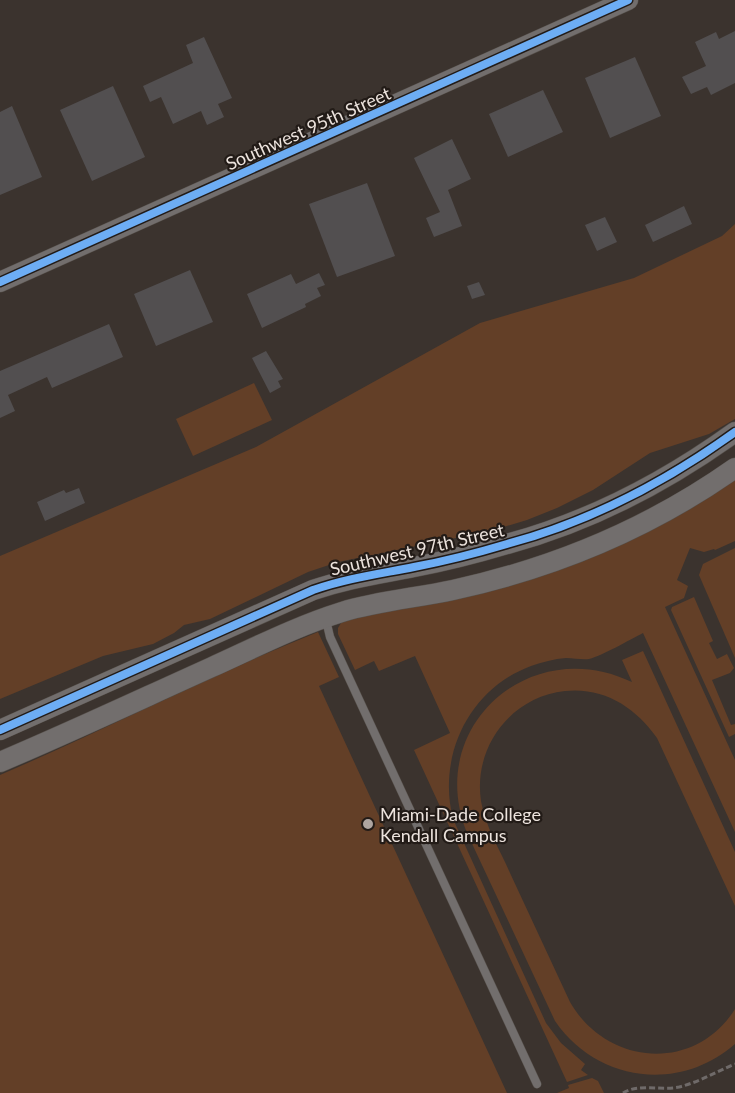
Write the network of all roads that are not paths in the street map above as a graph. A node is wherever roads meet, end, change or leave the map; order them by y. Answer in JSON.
{"nodes":[{"id":1,"x":628,"y":0,"type":"edge"},
{"id":2,"x":0,"y":282,"type":"edge"},
{"id":3,"x":735,"y":432,"type":"edge"},
{"id":4,"x":735,"y":468,"type":"edge"},
{"id":5,"x":415,"y":567,"type":"junction"},
{"id":6,"x":325,"y":618,"type":"junction"},
{"id":7,"x":0,"y":730,"type":"edge"},
{"id":8,"x":0,"y":762,"type":"edge"},
{"id":9,"x":537,"y":1084,"type":"dead end"}],
"edges":[{"from":1,"to":2,"type":"street","name":"Southwest 95th Street"},
{"from":3,"to":5,"type":"street","name":"Southwest 97th Street"},
{"from":4,"to":6,"type":"street"},
{"from":5,"to":6,"type":"street"},
{"from":5,"to":7,"type":"street","name":"Southwest 97th Street"},
{"from":6,"to":8,"type":"street"},
{"from":6,"to":9,"type":"lane"}]}
